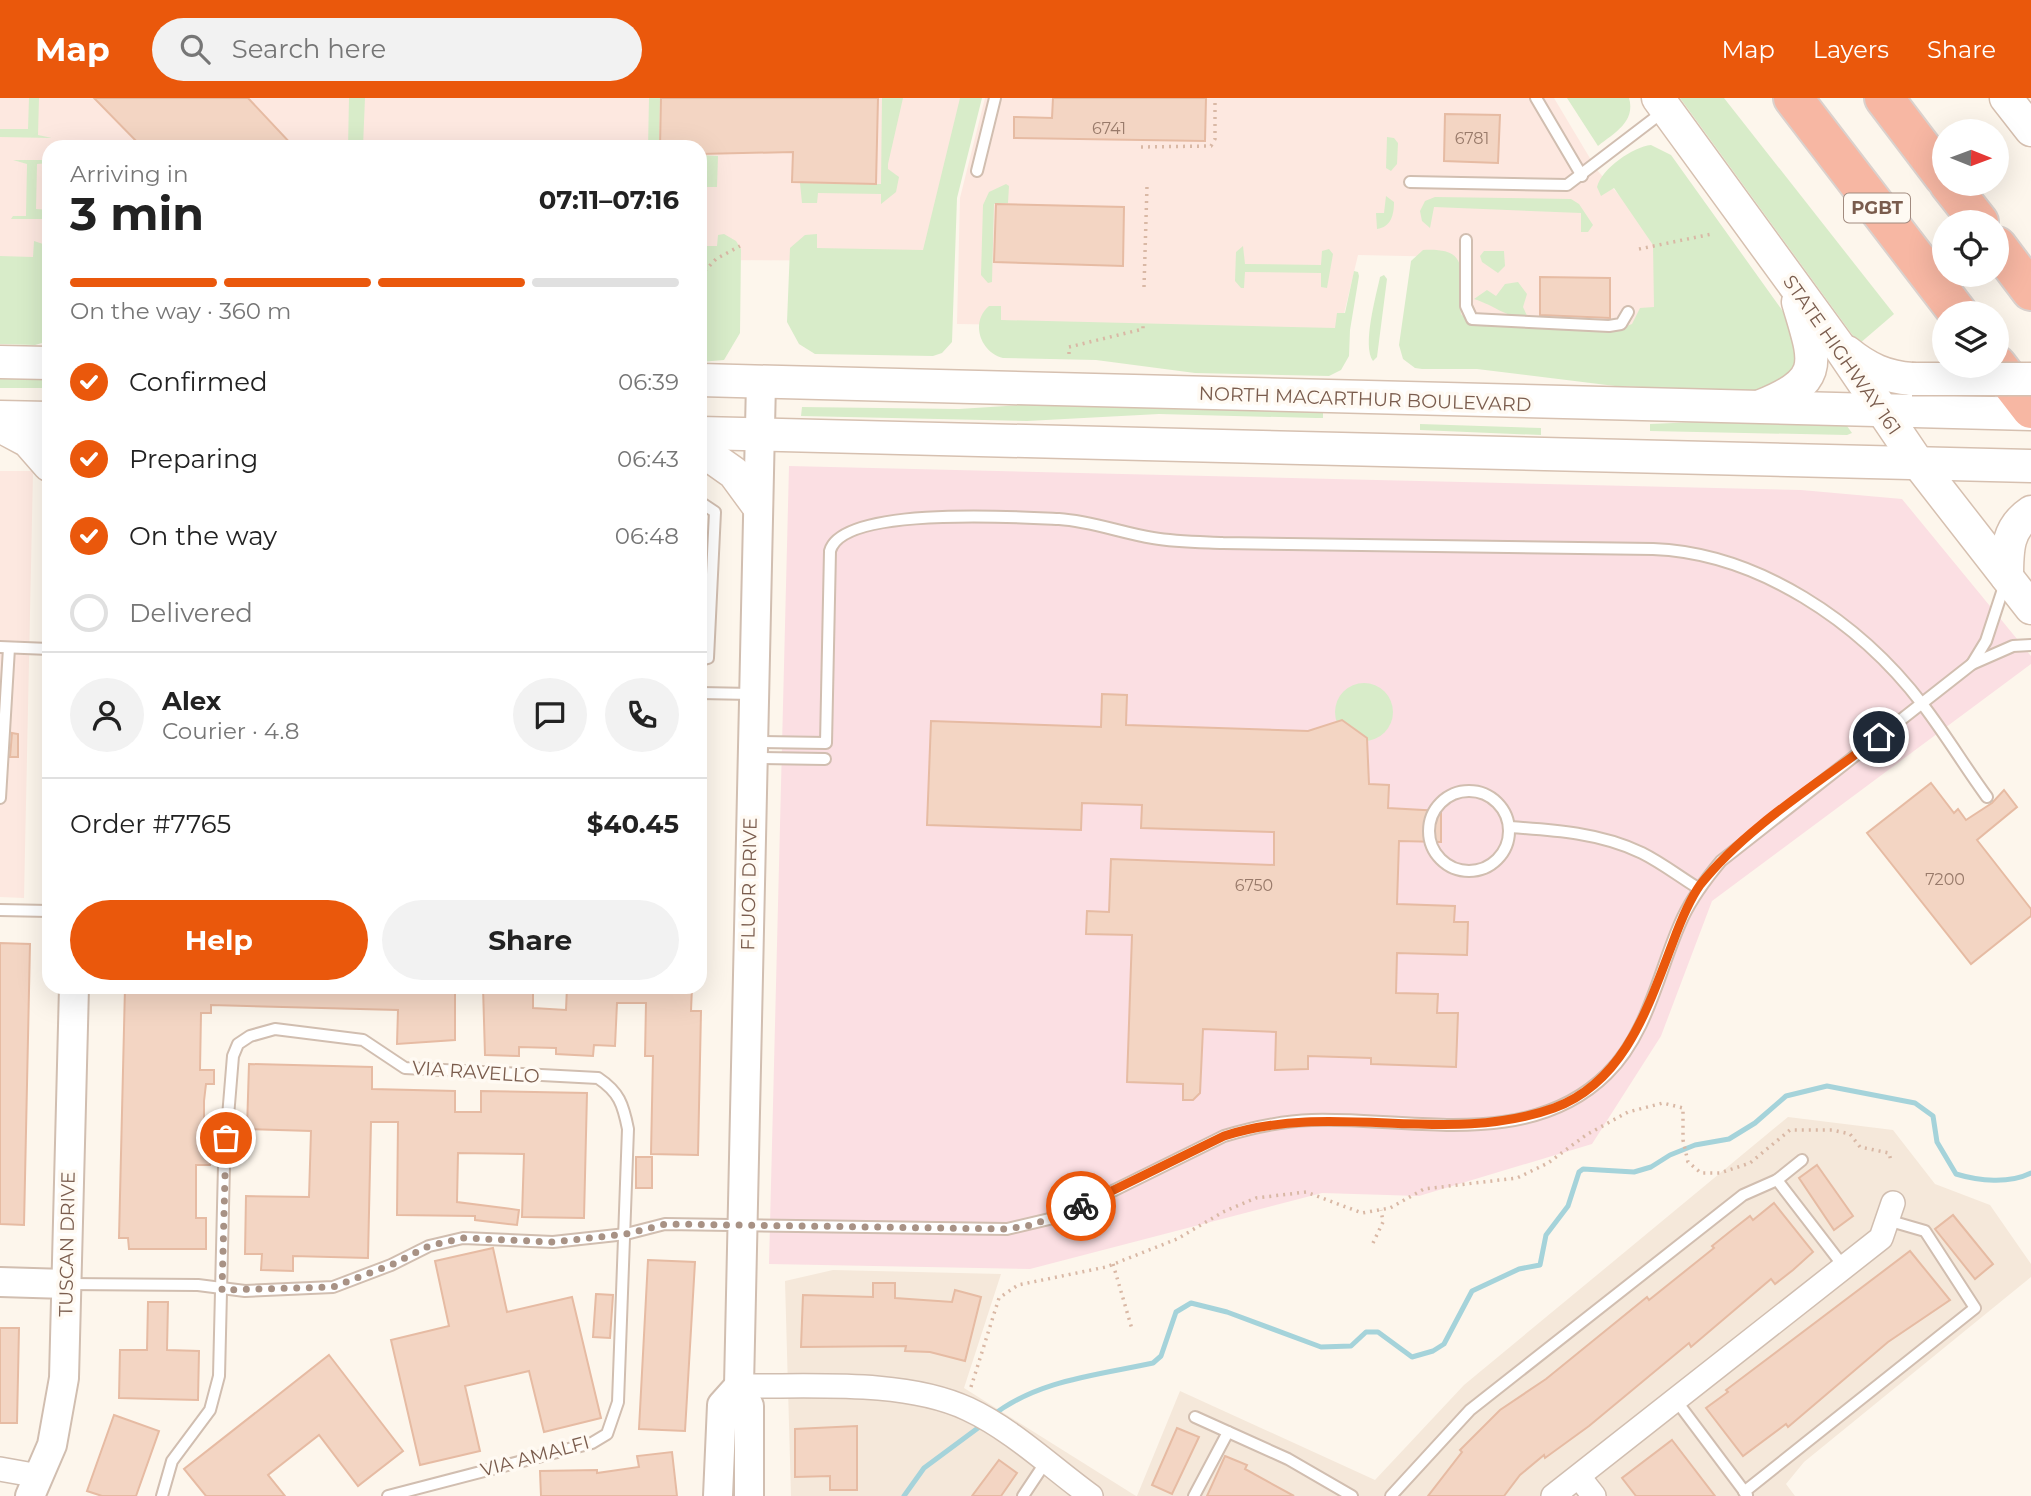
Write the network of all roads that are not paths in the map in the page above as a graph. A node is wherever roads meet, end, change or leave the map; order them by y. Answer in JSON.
{"nodes":[{"id":1,"x":995,"y":98,"type":"edge"},
{"id":2,"x":1536,"y":98,"type":"edge"},
{"id":3,"x":1884,"y":98,"type":"edge"},
{"id":4,"x":2006,"y":98,"type":"edge"},
{"id":5,"x":1794,"y":100,"type":"edge"},
{"id":6,"x":1662,"y":104,"type":"edge"},
{"id":7,"x":2031,"y":130,"type":"edge"},
{"id":8,"x":1932,"y":161,"type":"edge"},
{"id":9,"x":977,"y":171,"type":"dead end"},
{"id":10,"x":1582,"y":176,"type":"junction"},
{"id":11,"x":1410,"y":182,"type":"dead end"},
{"id":12,"x":1958,"y":196,"type":"edge"},
{"id":13,"x":1970,"y":210,"type":"edge"},
{"id":14,"x":1466,"y":240,"type":"dead end"},
{"id":15,"x":2009,"y":262,"type":"edge"},
{"id":16,"x":1793,"y":284,"type":"junction"},
{"id":17,"x":2031,"y":291,"type":"edge"},
{"id":18,"x":1949,"y":301,"type":"edge"},
{"id":19,"x":1628,"y":312,"type":"dead end"},
{"id":20,"x":1838,"y":345,"type":"junction"},
{"id":21,"x":0,"y":362,"type":"edge"},
{"id":22,"x":42,"y":363,"type":"edge"},
{"id":23,"x":2006,"y":378,"type":"edge"},
{"id":24,"x":2031,"y":379,"type":"edge"},
{"id":25,"x":707,"y":380,"type":"edge"},
{"id":26,"x":761,"y":382,"type":"junction"},
{"id":27,"x":1754,"y":408,"type":"junction"},
{"id":28,"x":1881,"y":411,"type":"junction"},
{"id":29,"x":2031,"y":412,"type":"edge"},
{"id":30,"x":0,"y":416,"type":"edge"},
{"id":31,"x":42,"y":418,"type":"edge"},
{"id":32,"x":0,"y":426,"type":"edge"},
{"id":33,"x":707,"y":433,"type":"edge"},
{"id":34,"x":757,"y":434,"type":"junction"},
{"id":35,"x":707,"y":454,"type":"edge"},
{"id":36,"x":42,"y":457,"type":"edge"},
{"id":37,"x":1918,"y":463,"type":"junction"},
{"id":38,"x":2031,"y":466,"type":"edge"},
{"id":39,"x":756,"y":503,"type":"junction"},
{"id":40,"x":707,"y":507,"type":"edge"},
{"id":41,"x":2031,"y":512,"type":"edge"},
{"id":42,"x":2007,"y":577,"type":"junction"},
{"id":43,"x":2031,"y":608,"type":"edge"},
{"id":44,"x":2031,"y":645,"type":"edge"},
{"id":45,"x":4,"y":648,"type":"edge"},
{"id":46,"x":42,"y":649,"type":"edge"},
{"id":47,"x":707,"y":658,"type":"edge"},
{"id":48,"x":1972,"y":664,"type":"junction"},
{"id":49,"x":707,"y":693,"type":"edge"},
{"id":50,"x":752,"y":694,"type":"junction"},
{"id":51,"x":1922,"y":703,"type":"junction"},
{"id":52,"x":751,"y":750,"type":"junction"},
{"id":53,"x":825,"y":759,"type":"dead end"},
{"id":54,"x":1987,"y":797,"type":"dead end"},
{"id":55,"x":0,"y":798,"type":"edge"},
{"id":56,"x":1509,"y":827,"type":"junction"},
{"id":57,"x":1698,"y":888,"type":"junction"},
{"id":58,"x":0,"y":910,"type":"edge"},
{"id":59,"x":42,"y":911,"type":"edge"},
{"id":60,"x":74,"y":994,"type":"edge"},
{"id":61,"x":1802,"y":1160,"type":"dead end"},
{"id":62,"x":1777,"y":1180,"type":"junction"},
{"id":63,"x":1890,"y":1211,"type":"joint"},
{"id":64,"x":742,"y":1223,"type":"junction"},
{"id":65,"x":626,"y":1234,"type":"junction"},
{"id":66,"x":1844,"y":1267,"type":"junction"},
{"id":67,"x":0,"y":1282,"type":"edge"},
{"id":68,"x":66,"y":1284,"type":"junction"},
{"id":69,"x":222,"y":1290,"type":"junction"},
{"id":70,"x":739,"y":1386,"type":"junction"},
{"id":71,"x":1675,"y":1399,"type":"junction"},
{"id":72,"x":1195,"y":1416,"type":"dead end"},
{"id":73,"x":1228,"y":1432,"type":"junction"},
{"id":74,"x":1045,"y":1463,"type":"junction"},
{"id":75,"x":0,"y":1469,"type":"edge"},
{"id":76,"x":1579,"y":1477,"type":"junction"},
{"id":77,"x":34,"y":1486,"type":"edge"},
{"id":78,"x":1746,"y":1494,"type":"edge"},
{"id":79,"x":162,"y":1496,"type":"edge"},
{"id":80,"x":388,"y":1496,"type":"edge"},
{"id":81,"x":718,"y":1496,"type":"edge"},
{"id":82,"x":749,"y":1496,"type":"edge"},
{"id":83,"x":1023,"y":1496,"type":"edge"},
{"id":84,"x":1091,"y":1496,"type":"edge"},
{"id":85,"x":1194,"y":1496,"type":"edge"},
{"id":86,"x":1352,"y":1496,"type":"edge"},
{"id":87,"x":1391,"y":1496,"type":"edge"},
{"id":88,"x":1553,"y":1496,"type":"edge"},
{"id":89,"x":1594,"y":1496,"type":"edge"}],
"edges":[{"from":1,"to":9,"type":"lane"},
{"from":2,"to":10,"type":"lane"},
{"from":3,"to":8,"type":"highway"},
{"from":4,"to":7,"type":"main road"},
{"from":5,"to":18,"type":"highway","number":"PGBT"},
{"from":6,"to":10,"type":"lane"},
{"from":6,"to":16,"type":"main road","name":"STATE HIGHWAY 161"},
{"from":10,"to":11,"type":"lane"},
{"from":12,"to":13,"type":"highway"},
{"from":14,"to":19,"type":"lane"},
{"from":15,"to":17,"type":"highway"},
{"from":16,"to":20,"type":"main road","name":"STATE HIGHWAY 161"},
{"from":16,"to":27,"type":"main road"},
{"from":20,"to":24,"type":"main road","bridge":true},
{"from":20,"to":28,"type":"main road","name":"STATE HIGHWAY 161"},
{"from":21,"to":22,"type":"main road"},
{"from":23,"to":29,"type":"highway"},
{"from":25,"to":26,"type":"main road","name":"NORTH MACARTHUR BOULEVARD"},
{"from":26,"to":27,"type":"main road","name":"NORTH MACARTHUR BOULEVARD"},
{"from":26,"to":34,"type":"street","name":"FLUOR DRIVE"},
{"from":27,"to":28,"type":"main road","name":"NORTH MACARTHUR BOULEVARD"},
{"from":28,"to":29,"type":"main road","name":"NORTH MACARTHUR BOULEVARD"},
{"from":28,"to":37,"type":"main road","name":"STATE HIGHWAY 161"},
{"from":30,"to":31,"type":"main road"},
{"from":32,"to":36,"type":"main road"},
{"from":33,"to":34,"type":"main road"},
{"from":34,"to":37,"type":"main road"},
{"from":34,"to":39,"type":"street","name":"FLUOR DRIVE"},
{"from":35,"to":39,"type":"main road"},
{"from":37,"to":38,"type":"main road"},
{"from":37,"to":42,"type":"main road","name":"STATE HIGHWAY 161"},
{"from":39,"to":50,"type":"street","name":"FLUOR DRIVE"},
{"from":40,"to":47,"type":"lane"},
{"from":41,"to":42,"type":"main road"},
{"from":42,"to":43,"type":"main road","name":"STATE HIGHWAY 161"},
{"from":42,"to":48,"type":"lane"},
{"from":44,"to":48,"type":"lane"},
{"from":45,"to":46,"type":"lane"},
{"from":45,"to":55,"type":"lane"},
{"from":48,"to":51,"type":"lane"},
{"from":49,"to":50,"type":"lane"},
{"from":50,"to":52,"type":"street","name":"FLUOR DRIVE"},
{"from":51,"to":52,"type":"lane"},
{"from":51,"to":54,"type":"lane"},
{"from":51,"to":57,"type":"lane"},
{"from":52,"to":53,"type":"lane"},
{"from":52,"to":64,"type":"street","name":"FLUOR DRIVE"},
{"from":56,"to":56,"type":"lane"},
{"from":56,"to":57,"type":"lane"},
{"from":57,"to":64,"type":"lane"},
{"from":58,"to":59,"type":"lane"},
{"from":60,"to":68,"type":"street","name":"TUSCAN DRIVE"},
{"from":61,"to":62,"type":"lane"},
{"from":62,"to":66,"type":"lane"},
{"from":62,"to":87,"type":"lane"},
{"from":63,"to":66,"type":"street"},
{"from":63,"to":78,"type":"lane"},
{"from":64,"to":65,"type":"lane"},
{"from":64,"to":70,"type":"street","name":"FLUOR DRIVE"},
{"from":65,"to":69,"type":"lane"},
{"from":65,"to":69,"type":"lane","name":"VIA RAVELLO"},
{"from":65,"to":80,"type":"lane","name":"VIA AMALFI"},
{"from":66,"to":71,"type":"street"},
{"from":67,"to":68,"type":"street"},
{"from":68,"to":69,"type":"lane"},
{"from":68,"to":77,"type":"street","name":"TUSCAN DRIVE"},
{"from":69,"to":79,"type":"lane"},
{"from":70,"to":74,"type":"street"},
{"from":70,"to":81,"type":"street"},
{"from":70,"to":82,"type":"street","name":"FLUOR DRIVE"},
{"from":71,"to":76,"type":"street"},
{"from":71,"to":78,"type":"lane"},
{"from":72,"to":73,"type":"lane"},
{"from":73,"to":85,"type":"lane"},
{"from":73,"to":86,"type":"lane"},
{"from":74,"to":83,"type":"lane"},
{"from":74,"to":84,"type":"street"},
{"from":75,"to":77,"type":"street"},
{"from":76,"to":88,"type":"street"},
{"from":76,"to":89,"type":"street"}]}
